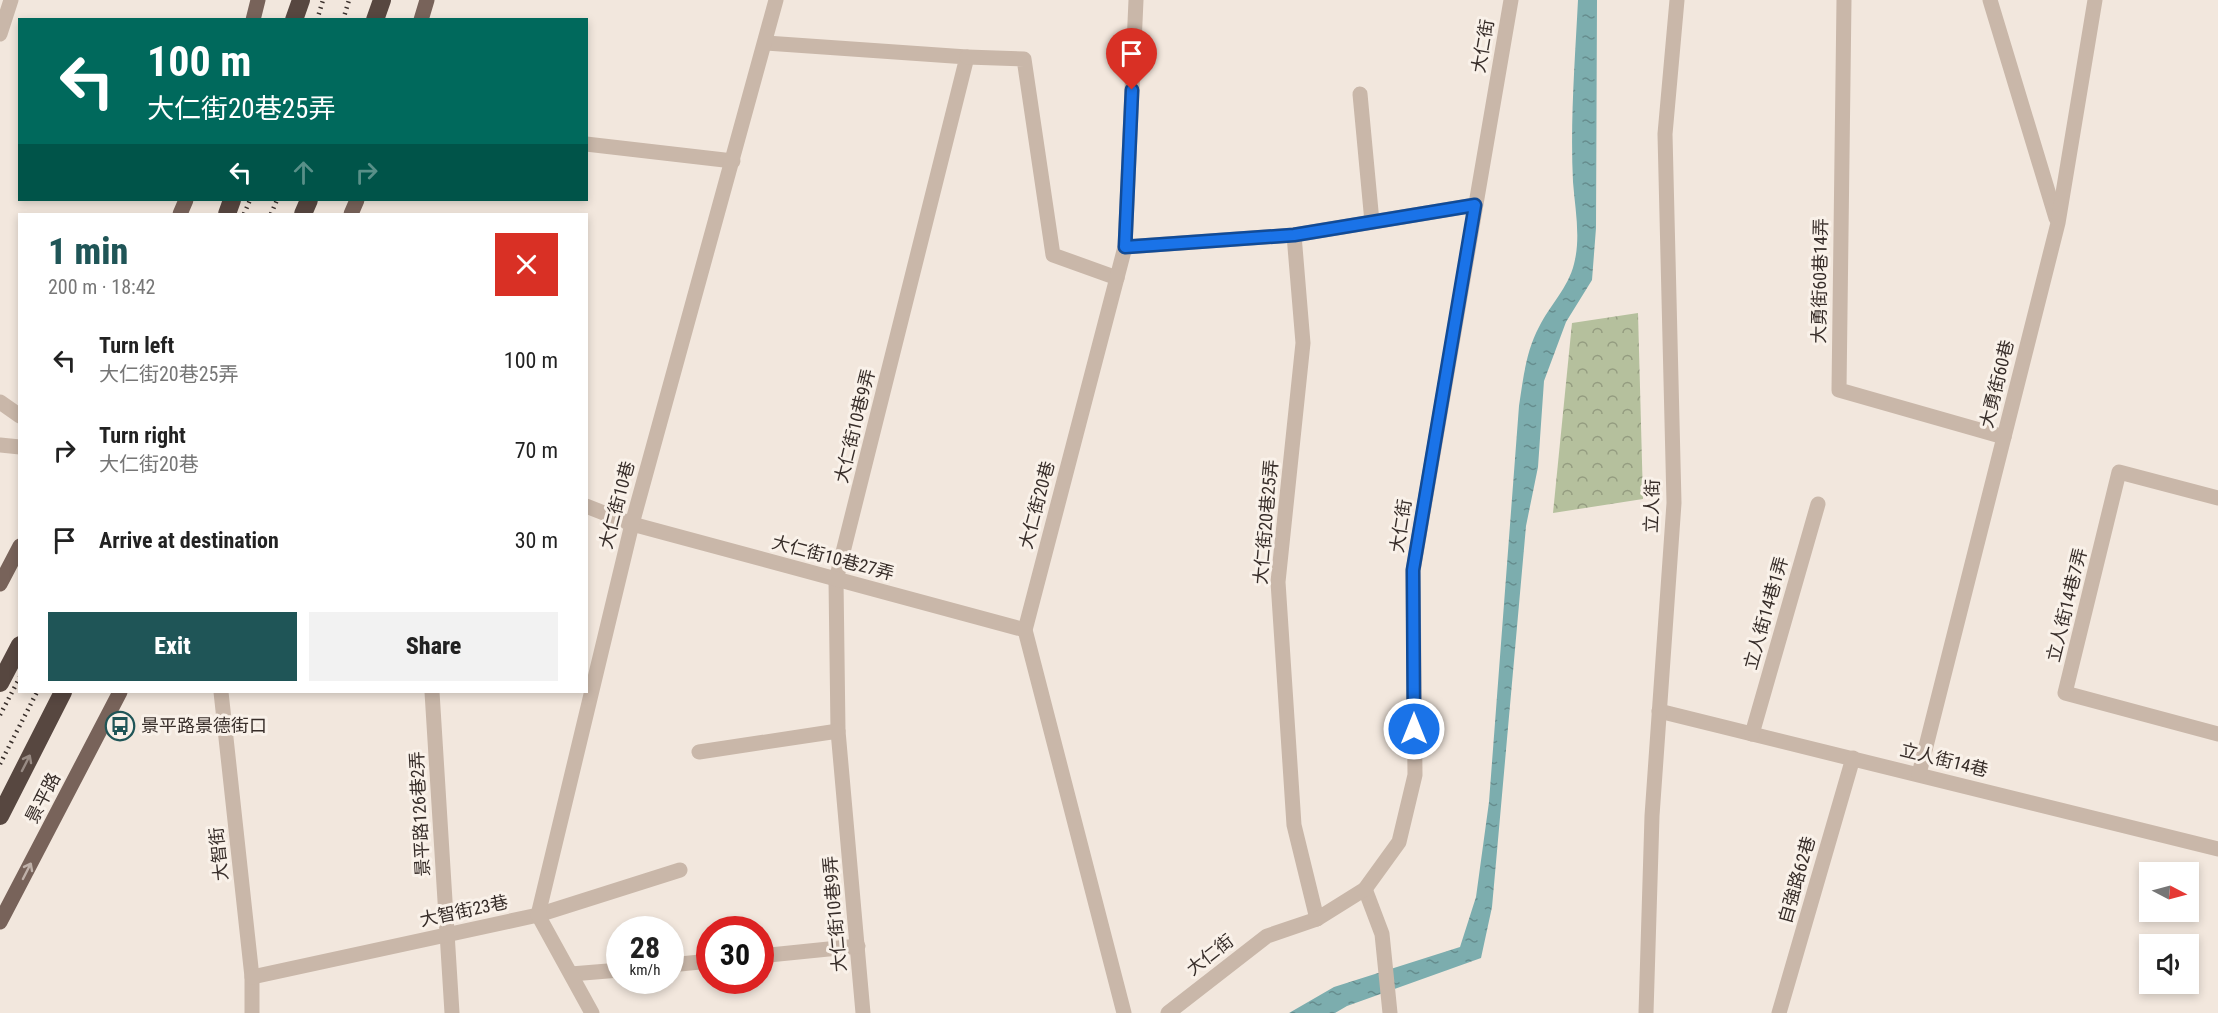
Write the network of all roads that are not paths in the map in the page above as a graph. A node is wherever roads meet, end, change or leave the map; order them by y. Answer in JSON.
{"nodes":[{"id":1,"x":11,"y":0,"type":"edge"},
{"id":2,"x":258,"y":0,"type":"edge"},
{"id":3,"x":301,"y":0,"type":"edge"},
{"id":4,"x":382,"y":0,"type":"edge"},
{"id":5,"x":427,"y":0,"type":"edge"},
{"id":6,"x":776,"y":0,"type":"edge"},
{"id":7,"x":1136,"y":0,"type":"edge"},
{"id":8,"x":1511,"y":0,"type":"edge"},
{"id":9,"x":1677,"y":0,"type":"edge"},
{"id":10,"x":1844,"y":0,"type":"edge"},
{"id":11,"x":1990,"y":0,"type":"edge"},
{"id":12,"x":2095,"y":0,"type":"edge"},
{"id":13,"x":254,"y":18,"type":"edge"},
{"id":14,"x":295,"y":18,"type":"edge"},
{"id":15,"x":376,"y":18,"type":"edge"},
{"id":16,"x":422,"y":18,"type":"edge"},
{"id":17,"x":0,"y":34,"type":"edge"},
{"id":18,"x":766,"y":43,"type":"junction"},
{"id":19,"x":967,"y":57,"type":"junction"},
{"id":20,"x":1360,"y":94,"type":"dead end"},
{"id":21,"x":588,"y":144,"type":"edge"},
{"id":22,"x":733,"y":161,"type":"junction"},
{"id":23,"x":1475,"y":205,"type":"junction"},
{"id":24,"x":1372,"y":222,"type":"junction"},
{"id":25,"x":2058,"y":223,"type":"junction"},
{"id":26,"x":1294,"y":235,"type":"junction"},
{"id":27,"x":1125,"y":247,"type":"junction"},
{"id":28,"x":1117,"y":278,"type":"junction"},
{"id":29,"x":0,"y":402,"type":"edge"},
{"id":30,"x":18,"y":415,"type":"edge"},
{"id":31,"x":2004,"y":437,"type":"junction"},
{"id":32,"x":0,"y":446,"type":"edge"},
{"id":33,"x":18,"y":447,"type":"edge"},
{"id":34,"x":2218,"y":498,"type":"edge"},
{"id":35,"x":1818,"y":504,"type":"dead end"},
{"id":36,"x":588,"y":507,"type":"edge"},
{"id":37,"x":632,"y":524,"type":"junction"},
{"id":38,"x":18,"y":550,"type":"edge"},
{"id":39,"x":836,"y":580,"type":"junction"},
{"id":40,"x":0,"y":584,"type":"edge"},
{"id":41,"x":1025,"y":630,"type":"junction"},
{"id":42,"x":18,"y":649,"type":"edge"},
{"id":43,"x":0,"y":683,"type":"edge"},
{"id":44,"x":62,"y":693,"type":"edge"},
{"id":45,"x":119,"y":693,"type":"edge"},
{"id":46,"x":221,"y":693,"type":"edge"},
{"id":47,"x":432,"y":693,"type":"edge"},
{"id":48,"x":1659,"y":711,"type":"junction"},
{"id":49,"x":838,"y":731,"type":"junction"},
{"id":50,"x":1752,"y":734,"type":"junction"},
{"id":51,"x":2218,"y":734,"type":"edge"},
{"id":52,"x":699,"y":752,"type":"dead end"},
{"id":53,"x":1852,"y":758,"type":"junction"},
{"id":54,"x":1919,"y":774,"type":"junction"},
{"id":55,"x":0,"y":816,"type":"edge"},
{"id":56,"x":2218,"y":849,"type":"edge"},
{"id":57,"x":680,"y":870,"type":"dead end"},
{"id":58,"x":1365,"y":889,"type":"junction"},
{"id":59,"x":538,"y":915,"type":"junction"},
{"id":60,"x":1317,"y":919,"type":"junction"},
{"id":61,"x":0,"y":922,"type":"edge"},
{"id":62,"x":446,"y":935,"type":"junction"},
{"id":63,"x":858,"y":946,"type":"junction"},
{"id":64,"x":774,"y":955,"type":"edge"},
{"id":65,"x":606,"y":971,"type":"edge"},
{"id":66,"x":571,"y":974,"type":"junction"},
{"id":67,"x":252,"y":977,"type":"junction"},
{"id":68,"x":1389,"y":1005,"type":"edge"},
{"id":69,"x":252,"y":1013,"type":"edge"},
{"id":70,"x":452,"y":1013,"type":"edge"},
{"id":71,"x":592,"y":1013,"type":"edge"},
{"id":72,"x":863,"y":1013,"type":"edge"},
{"id":73,"x":1124,"y":1013,"type":"edge"},
{"id":74,"x":1167,"y":1013,"type":"edge"},
{"id":75,"x":1646,"y":1013,"type":"edge"},
{"id":76,"x":1779,"y":1013,"type":"edge"}],
"edges":[{"from":1,"to":17,"type":"street"},
{"from":2,"to":13,"type":"main road"},
{"from":3,"to":14,"type":"highway"},
{"from":4,"to":15,"type":"highway"},
{"from":5,"to":16,"type":"main road"},
{"from":6,"to":18,"type":"street","name":"大仁街10巷"},
{"from":7,"to":27,"type":"street","name":"大仁街20巷"},
{"from":8,"to":23,"type":"street","name":"大仁街"},
{"from":9,"to":48,"type":"street","name":"立人街"},
{"from":10,"to":31,"type":"street","name":"大勇街60巷14弄"},
{"from":11,"to":25,"type":"street"},
{"from":12,"to":25,"type":"street","name":"大勇街60巷"},
{"from":18,"to":19,"type":"street"},
{"from":18,"to":22,"type":"street","name":"大仁街10巷"},
{"from":19,"to":28,"type":"street"},
{"from":19,"to":39,"type":"street","name":"大仁街10巷9弄"},
{"from":20,"to":24,"type":"street"},
{"from":21,"to":22,"type":"street"},
{"from":22,"to":37,"type":"street","name":"大仁街10巷"},
{"from":23,"to":24,"type":"street"},
{"from":23,"to":58,"type":"street","name":"大仁街"},
{"from":24,"to":26,"type":"street"},
{"from":25,"to":31,"type":"street","name":"大勇街60巷"},
{"from":26,"to":27,"type":"street"},
{"from":26,"to":60,"type":"street","name":"大仁街20巷25弄"},
{"from":27,"to":28,"type":"street","name":"大仁街20巷"},
{"from":28,"to":41,"type":"street","name":"大仁街20巷"},
{"from":29,"to":30,"type":"street"},
{"from":31,"to":54,"type":"street","name":"大勇街60巷"},
{"from":32,"to":33,"type":"street"},
{"from":34,"to":51,"type":"street","name":"立人街14巷7弄"},
{"from":35,"to":50,"type":"street","name":"立人街14巷1弄"},
{"from":36,"to":37,"type":"street","name":"大仁街10巷27弄"},
{"from":37,"to":39,"type":"street","name":"大仁街10巷27弄"},
{"from":37,"to":59,"type":"street","name":"大仁街10巷"},
{"from":38,"to":40,"type":"main road"},
{"from":39,"to":41,"type":"street","name":"大仁街10巷27弄"},
{"from":39,"to":49,"type":"street","name":"大仁街10巷9弄"},
{"from":41,"to":73,"type":"street","name":"大仁街20巷"},
{"from":42,"to":43,"type":"highway"},
{"from":55,"to":44,"type":"highway","one_way":true},
{"from":61,"to":45,"type":"main road","name":"景平路","one_way":true},
{"from":46,"to":67,"type":"street","name":"大智街"},
{"from":47,"to":62,"type":"street","name":"景平路126巷2弄"},
{"from":48,"to":50,"type":"street","name":"立人街14巷"},
{"from":48,"to":75,"type":"street","name":"立人街"},
{"from":49,"to":52,"type":"street"},
{"from":49,"to":63,"type":"street","name":"大仁街10巷9弄"},
{"from":50,"to":53,"type":"street","name":"立人街14巷"},
{"from":53,"to":54,"type":"street","name":"立人街14巷"},
{"from":53,"to":76,"type":"street","name":"自強路62巷"},
{"from":54,"to":56,"type":"street","name":"立人街14巷"},
{"from":57,"to":59,"type":"street","name":"大智街23巷"},
{"from":58,"to":60,"type":"street","name":"大仁街"},
{"from":58,"to":68,"type":"street"},
{"from":59,"to":62,"type":"street","name":"大智街23巷"},
{"from":59,"to":66,"type":"street"},
{"from":60,"to":74,"type":"street","name":"大仁街"},
{"from":62,"to":67,"type":"street","name":"大智街23巷"},
{"from":62,"to":70,"type":"street","name":"景平路126巷2弄"},
{"from":63,"to":64,"type":"street"},
{"from":63,"to":72,"type":"street","name":"大仁街10巷9弄"},
{"from":65,"to":66,"type":"street"},
{"from":66,"to":71,"type":"street"},
{"from":67,"to":69,"type":"street","name":"大智街"}]}
